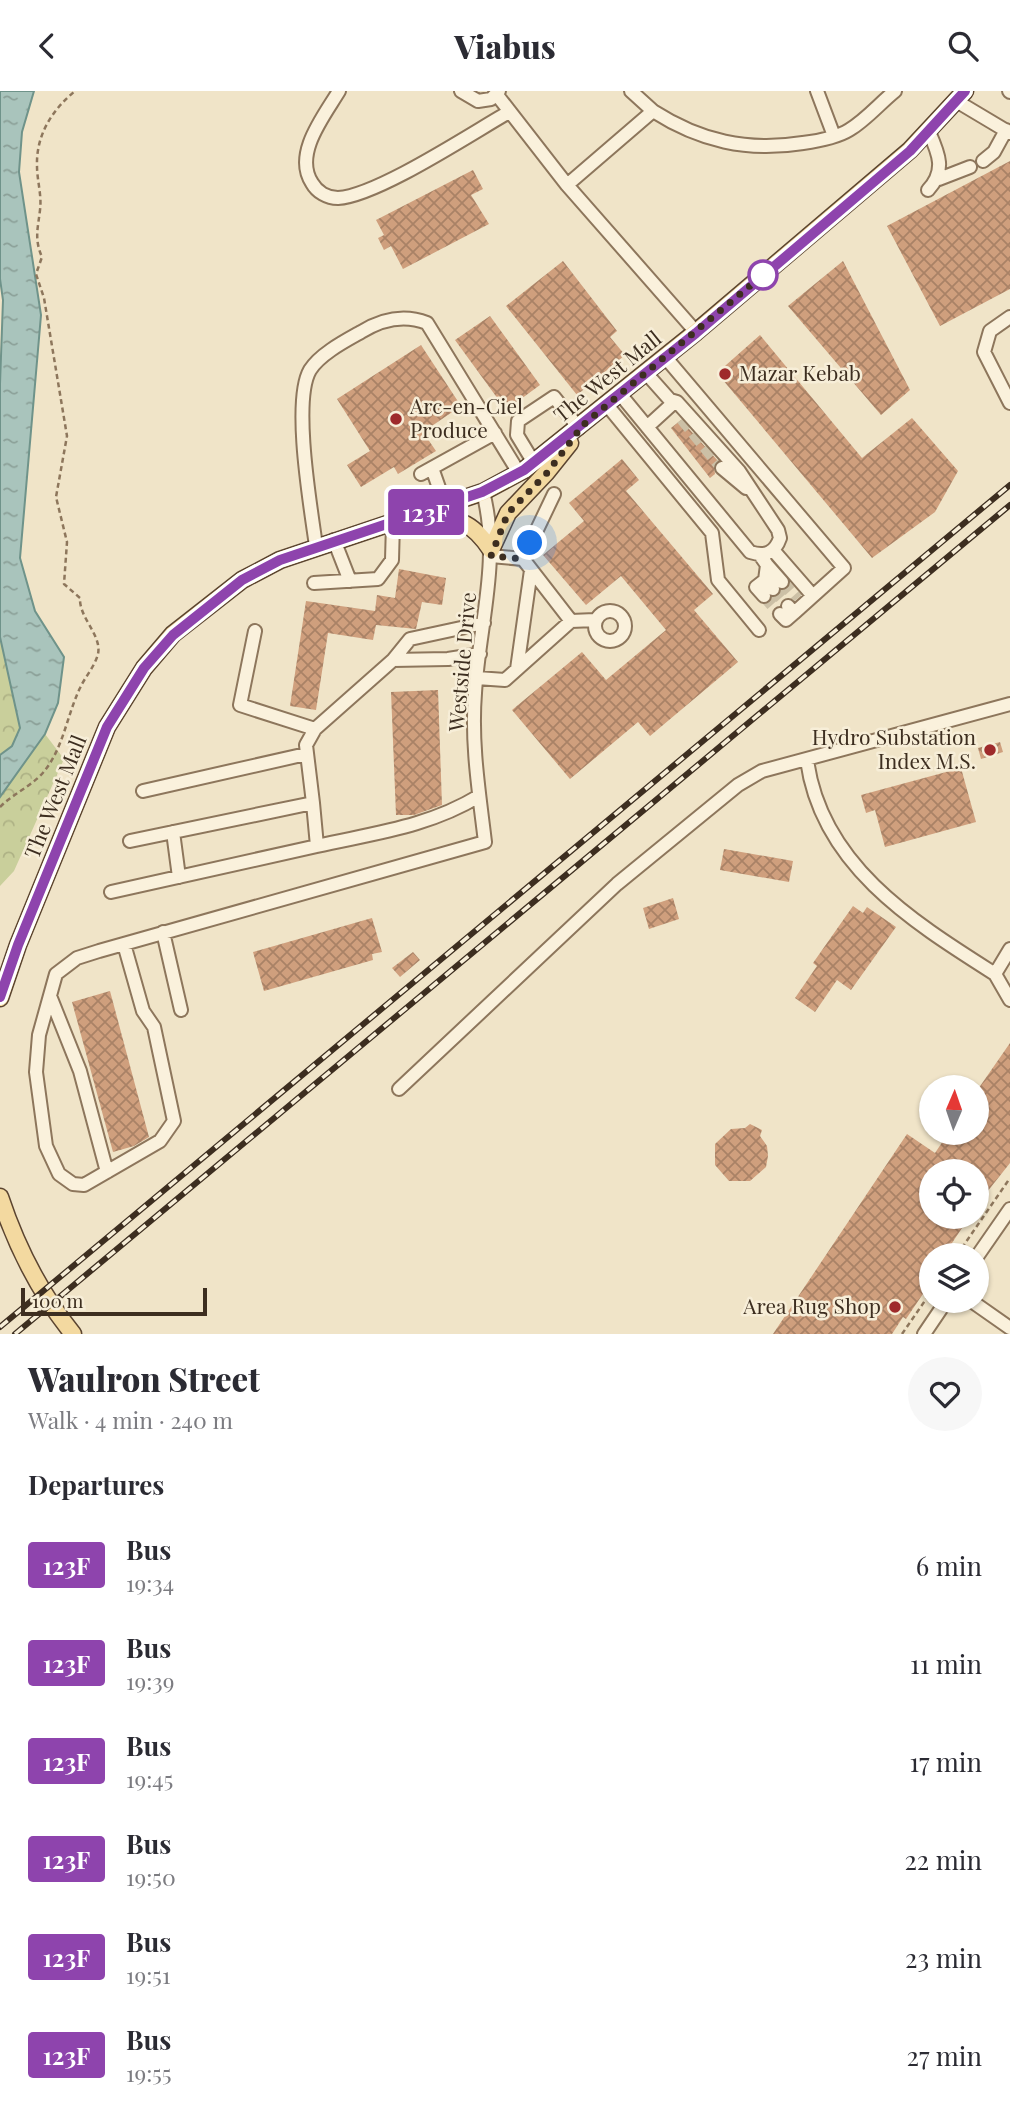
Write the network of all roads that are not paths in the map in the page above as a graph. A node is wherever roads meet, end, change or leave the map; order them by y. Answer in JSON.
{"nodes":[{"id":1,"x":339,"y":91,"type":"edge"},
{"id":2,"x":461,"y":91,"type":"edge"},
{"id":3,"x":631,"y":91,"type":"edge"},
{"id":4,"x":817,"y":91,"type":"edge"},
{"id":5,"x":895,"y":91,"type":"edge"},
{"id":6,"x":498,"y":93,"type":"edge"},
{"id":7,"x":961,"y":96,"type":"edge"},
{"id":8,"x":653,"y":111,"type":"junction"},
{"id":9,"x":509,"y":112,"type":"junction"},
{"id":10,"x":1008,"y":131,"type":"edge"},
{"id":11,"x":929,"y":132,"type":"junction"},
{"id":12,"x":834,"y":136,"type":"junction"},
{"id":13,"x":983,"y":161,"type":"dead end"},
{"id":14,"x":970,"y":167,"type":"dead end"},
{"id":15,"x":939,"y":179,"type":"junction"},
{"id":16,"x":566,"y":185,"type":"junction"},
{"id":17,"x":928,"y":190,"type":"dead end"},
{"id":18,"x":1010,"y":317,"type":"edge"},
{"id":19,"x":696,"y":333,"type":"junction"},
{"id":20,"x":666,"y":358,"type":"junction"},
{"id":21,"x":646,"y":373,"type":"junction"},
{"id":22,"x":620,"y":394,"type":"junction"},
{"id":23,"x":670,"y":403,"type":"junction"},
{"id":24,"x":1010,"y":403,"type":"edge"},
{"id":25,"x":607,"y":405,"type":"junction"},
{"id":26,"x":682,"y":419,"type":"tunnel mouth"},
{"id":27,"x":581,"y":426,"type":"junction"},
{"id":28,"x":647,"y":427,"type":"junction"},
{"id":29,"x":495,"y":433,"type":"junction"},
{"id":30,"x":534,"y":463,"type":"junction"},
{"id":31,"x":722,"y":468,"type":"tunnel mouth"},
{"id":32,"x":519,"y":473,"type":"junction"},
{"id":33,"x":749,"y":490,"type":"junction"},
{"id":34,"x":482,"y":492,"type":"junction"},
{"id":35,"x":554,"y":494,"type":"dead end"},
{"id":36,"x":444,"y":505,"type":"junction"},
{"id":37,"x":410,"y":518,"type":"junction"},
{"id":38,"x":393,"y":523,"type":"junction"},
{"id":39,"x":334,"y":540,"type":"junction"},
{"id":40,"x":316,"y":546,"type":"junction"},
{"id":41,"x":773,"y":550,"type":"junction"},
{"id":42,"x":491,"y":553,"type":"junction"},
{"id":43,"x":764,"y":560,"type":"junction"},
{"id":44,"x":527,"y":564,"type":"junction"},
{"id":45,"x":350,"y":581,"type":"junction"},
{"id":46,"x":314,"y":583,"type":"dead end"},
{"id":47,"x":771,"y":587,"type":"tunnel mouth"},
{"id":48,"x":813,"y":596,"type":"junction"},
{"id":49,"x":792,"y":607,"type":"dead end"},
{"id":50,"x":571,"y":621,"type":"junction"},
{"id":51,"x":596,"y":621,"type":"dead end"},
{"id":52,"x":484,"y":623,"type":"junction"},
{"id":53,"x":759,"y":630,"type":"dead end"},
{"id":54,"x":255,"y":631,"type":"dead end"},
{"id":55,"x":480,"y":654,"type":"junction"},
{"id":56,"x":393,"y":660,"type":"junction"},
{"id":57,"x":517,"y":669,"type":"junction"},
{"id":58,"x":477,"y":678,"type":"junction"},
{"id":59,"x":1010,"y":704,"type":"edge"},
{"id":60,"x":315,"y":729,"type":"junction"},
{"id":61,"x":306,"y":754,"type":"junction"},
{"id":62,"x":807,"y":760,"type":"junction"},
{"id":63,"x":143,"y":791,"type":"dead end"},
{"id":64,"x":479,"y":796,"type":"junction"},
{"id":65,"x":313,"y":803,"type":"junction"},
{"id":66,"x":173,"y":832,"type":"junction"},
{"id":67,"x":130,"y":841,"type":"dead end"},
{"id":68,"x":317,"y":846,"type":"junction"},
{"id":69,"x":179,"y":877,"type":"junction"},
{"id":70,"x":111,"y":893,"type":"dead end"},
{"id":71,"x":163,"y":933,"type":"junction"},
{"id":72,"x":124,"y":944,"type":"junction"},
{"id":73,"x":1010,"y":949,"type":"edge"},
{"id":74,"x":995,"y":974,"type":"junction"},
{"id":75,"x":50,"y":996,"type":"junction"},
{"id":76,"x":0,"y":997,"type":"edge"},
{"id":77,"x":1010,"y":1000,"type":"edge"},
{"id":78,"x":181,"y":1010,"type":"dead end"},
{"id":79,"x":399,"y":1089,"type":"dead end"},
{"id":80,"x":107,"y":1172,"type":"junction"},
{"id":81,"x":0,"y":1197,"type":"edge"},
{"id":82,"x":1010,"y":1209,"type":"edge"},
{"id":83,"x":986,"y":1243,"type":"edge"},
{"id":84,"x":938,"y":1313,"type":"edge"},
{"id":85,"x":989,"y":1313,"type":"edge"},
{"id":86,"x":1010,"y":1328,"type":"edge"},
{"id":87,"x":73,"y":1334,"type":"edge"},
{"id":88,"x":924,"y":1334,"type":"edge"}],
"edges":[{"from":1,"to":9,"type":"street"},
{"from":2,"to":6,"type":"street"},
{"from":3,"to":8,"type":"street"},
{"from":4,"to":12,"type":"street"},
{"from":5,"to":12,"type":"street"},
{"from":6,"to":9,"type":"street"},
{"from":7,"to":10,"type":"street"},
{"from":7,"to":11,"type":"main road","name":"The West Mall"},
{"from":8,"to":12,"type":"street"},
{"from":8,"to":16,"type":"street"},
{"from":9,"to":16,"type":"street"},
{"from":10,"to":13,"type":"street"},
{"from":11,"to":15,"type":"street"},
{"from":11,"to":19,"type":"main road","name":"The West Mall"},
{"from":14,"to":15,"type":"street"},
{"from":15,"to":17,"type":"street"},
{"from":16,"to":19,"type":"street"},
{"from":18,"to":24,"type":"street"},
{"from":19,"to":20,"type":"main road","name":"The West Mall"},
{"from":20,"to":21,"type":"main road","name":"The West Mall"},
{"from":20,"to":48,"type":"street"},
{"from":21,"to":22,"type":"main road","name":"The West Mall"},
{"from":21,"to":23,"type":"street"},
{"from":22,"to":25,"type":"main road","name":"The West Mall"},
{"from":22,"to":28,"type":"street"},
{"from":23,"to":26,"type":"street"},
{"from":23,"to":28,"type":"street"},
{"from":23,"to":33,"type":"street"},
{"from":25,"to":27,"type":"main road","name":"The West Mall"},
{"from":25,"to":53,"type":"street"},
{"from":27,"to":30,"type":"main road","name":"The West Mall"},
{"from":27,"to":30,"type":"street"},
{"from":27,"to":42,"type":"main road"},
{"from":28,"to":43,"type":"street"},
{"from":29,"to":32,"type":"street"},
{"from":29,"to":36,"type":"street"},
{"from":29,"to":40,"type":"street"},
{"from":30,"to":32,"type":"main road","name":"The West Mall"},
{"from":31,"to":33,"type":"street"},
{"from":32,"to":34,"type":"main road","name":"The West Mall"},
{"from":33,"to":41,"type":"street"},
{"from":34,"to":36,"type":"main road","name":"The West Mall"},
{"from":34,"to":42,"type":"street","name":"Westside Drive"},
{"from":35,"to":44,"type":"street"},
{"from":36,"to":37,"type":"main road","name":"The West Mall"},
{"from":37,"to":38,"type":"main road","name":"The West Mall"},
{"from":37,"to":42,"type":"main road"},
{"from":38,"to":39,"type":"main road","name":"The West Mall"},
{"from":38,"to":45,"type":"street"},
{"from":39,"to":40,"type":"main road","name":"The West Mall"},
{"from":39,"to":45,"type":"street"},
{"from":40,"to":76,"type":"main road","name":"The West Mall"},
{"from":41,"to":43,"type":"street"},
{"from":41,"to":48,"type":"street"},
{"from":42,"to":44,"type":"street"},
{"from":42,"to":52,"type":"street","name":"Westside Drive"},
{"from":43,"to":47,"type":"street"},
{"from":44,"to":50,"type":"street"},
{"from":44,"to":57,"type":"street"},
{"from":45,"to":46,"type":"street"},
{"from":48,"to":49,"type":"street"},
{"from":50,"to":51,"type":"street"},
{"from":50,"to":57,"type":"street"},
{"from":52,"to":55,"type":"street","name":"Westside Drive"},
{"from":52,"to":56,"type":"street"},
{"from":54,"to":60,"type":"street"},
{"from":55,"to":56,"type":"street"},
{"from":55,"to":58,"type":"street","name":"Westside Drive"},
{"from":56,"to":60,"type":"street"},
{"from":57,"to":58,"type":"street"},
{"from":58,"to":64,"type":"street","name":"Westside Drive"},
{"from":59,"to":62,"type":"street"},
{"from":60,"to":61,"type":"street"},
{"from":61,"to":63,"type":"street"},
{"from":61,"to":65,"type":"street"},
{"from":62,"to":74,"type":"street"},
{"from":62,"to":79,"type":"street"},
{"from":64,"to":68,"type":"street"},
{"from":64,"to":71,"type":"street","name":"Westside Drive"},
{"from":65,"to":66,"type":"street"},
{"from":65,"to":68,"type":"street"},
{"from":66,"to":67,"type":"street"},
{"from":66,"to":69,"type":"street"},
{"from":68,"to":69,"type":"street"},
{"from":69,"to":70,"type":"street"},
{"from":71,"to":72,"type":"street"},
{"from":71,"to":78,"type":"street"},
{"from":72,"to":75,"type":"street"},
{"from":72,"to":80,"type":"street"},
{"from":73,"to":74,"type":"street"},
{"from":74,"to":77,"type":"street"},
{"from":75,"to":80,"type":"street"},
{"from":75,"to":80,"type":"street"},
{"from":81,"to":87,"type":"main road"},
{"from":82,"to":83,"type":"street"},
{"from":84,"to":88,"type":"street"},
{"from":85,"to":86,"type":"street"}]}
